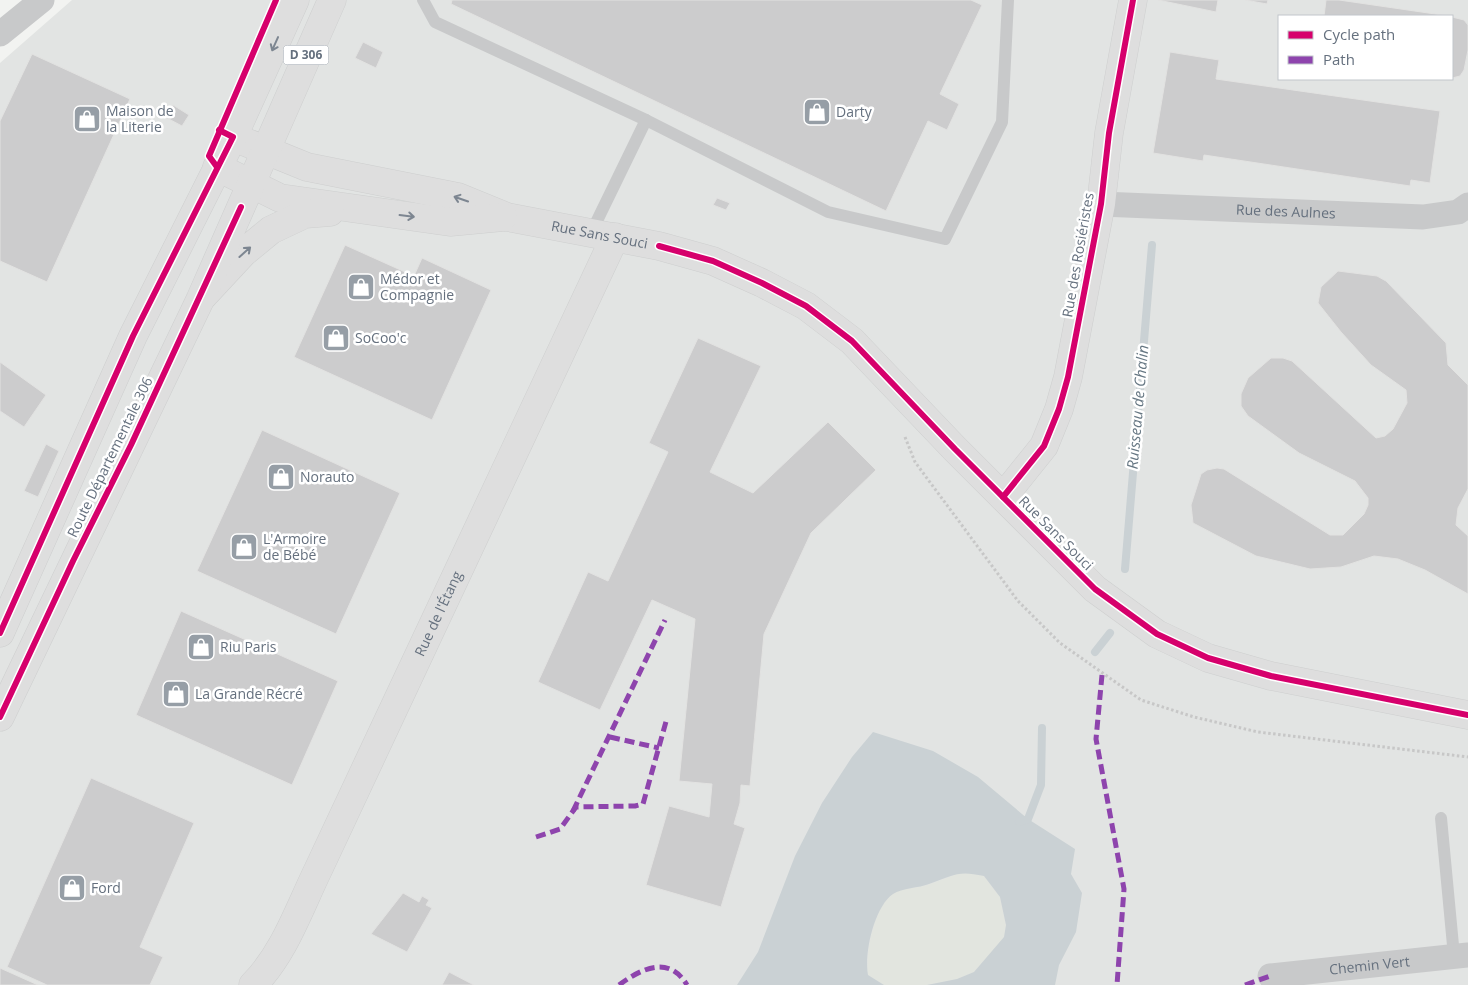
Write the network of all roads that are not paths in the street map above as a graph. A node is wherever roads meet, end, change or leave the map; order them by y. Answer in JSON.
{"nodes":[{"id":1,"x":42,"y":0,"type":"edge"},
{"id":2,"x":295,"y":0,"type":"edge"},
{"id":3,"x":332,"y":0,"type":"edge"},
{"id":4,"x":423,"y":0,"type":"edge"},
{"id":5,"x":1008,"y":0,"type":"edge"},
{"id":6,"x":1133,"y":0,"type":"edge"},
{"id":7,"x":0,"y":34,"type":"edge"},
{"id":8,"x":646,"y":120,"type":"junction"},
{"id":9,"x":233,"y":137,"type":"junction"},
{"id":10,"x":266,"y":151,"type":"junction"},
{"id":11,"x":216,"y":167,"type":"junction"},
{"id":12,"x":246,"y":195,"type":"junction"},
{"id":13,"x":1101,"y":204,"type":"junction"},
{"id":14,"x":1468,"y":205,"type":"edge"},
{"id":15,"x":359,"y":210,"type":"junction"},
{"id":16,"x":507,"y":217,"type":"junction"},
{"id":17,"x":603,"y":235,"type":"junction"},
{"id":18,"x":200,"y":300,"type":"junction"},
{"id":19,"x":1003,"y":497,"type":"junction"},
{"id":20,"x":0,"y":632,"type":"edge"},
{"id":21,"x":1468,"y":715,"type":"edge"},
{"id":22,"x":0,"y":717,"type":"edge"},
{"id":23,"x":1441,"y":818,"type":"dead end"},
{"id":24,"x":1461,"y":955,"type":"edge"},
{"id":25,"x":1270,"y":976,"type":"dead end"},
{"id":26,"x":253,"y":985,"type":"edge"}],
"edges":[{"from":1,"to":7,"type":"street"},
{"from":2,"to":9,"type":"main road","name":"Route Départementale 306","number":"D 306","one_way":true},
{"from":3,"to":10,"type":"main road","name":"Route Départementale 306","number":"D 306"},
{"from":4,"to":8,"type":"lane"},
{"from":5,"to":8,"type":"lane"},
{"from":6,"to":13,"type":"main road","name":"Rue des Rosiéristes"},
{"from":8,"to":17,"type":"lane"},
{"from":9,"to":10,"type":"main road"},
{"from":9,"to":11,"type":"main road","name":"Route Départementale 306","number":"D 306"},
{"from":10,"to":12,"type":"main road","name":"Route Départementale 306"},
{"from":16,"to":10,"type":"main road","name":"Rue Sans Souci","one_way":true},
{"from":11,"to":12,"type":"main road","name":"Rue Sans Souci"},
{"from":11,"to":20,"type":"main road","name":"Route Départementale 306","number":"D 306"},
{"from":12,"to":15,"type":"main road","name":"Rue Sans Souci"},
{"from":12,"to":18,"type":"main road","name":"Route Départementale 306"},
{"from":13,"to":14,"type":"street","name":"Rue des Aulnes"},
{"from":13,"to":19,"type":"main road","name":"Rue des Rosiéristes"},
{"from":15,"to":16,"type":"main road","name":"Rue Sans Souci","one_way":true},
{"from":18,"to":15,"type":"main road","one_way":true},
{"from":16,"to":17,"type":"main road","name":"Rue Sans Souci"},
{"from":17,"to":19,"type":"main road","name":"Rue Sans Souci"},
{"from":17,"to":26,"type":"main road","name":"Rue de l'Étang"},
{"from":18,"to":22,"type":"main road","name":"Route Départementale 306"},
{"from":19,"to":21,"type":"main road","name":"Rue Sans Souci"},
{"from":23,"to":24,"type":"lane"},
{"from":24,"to":25,"type":"street","name":"Chemin Vert"}]}
